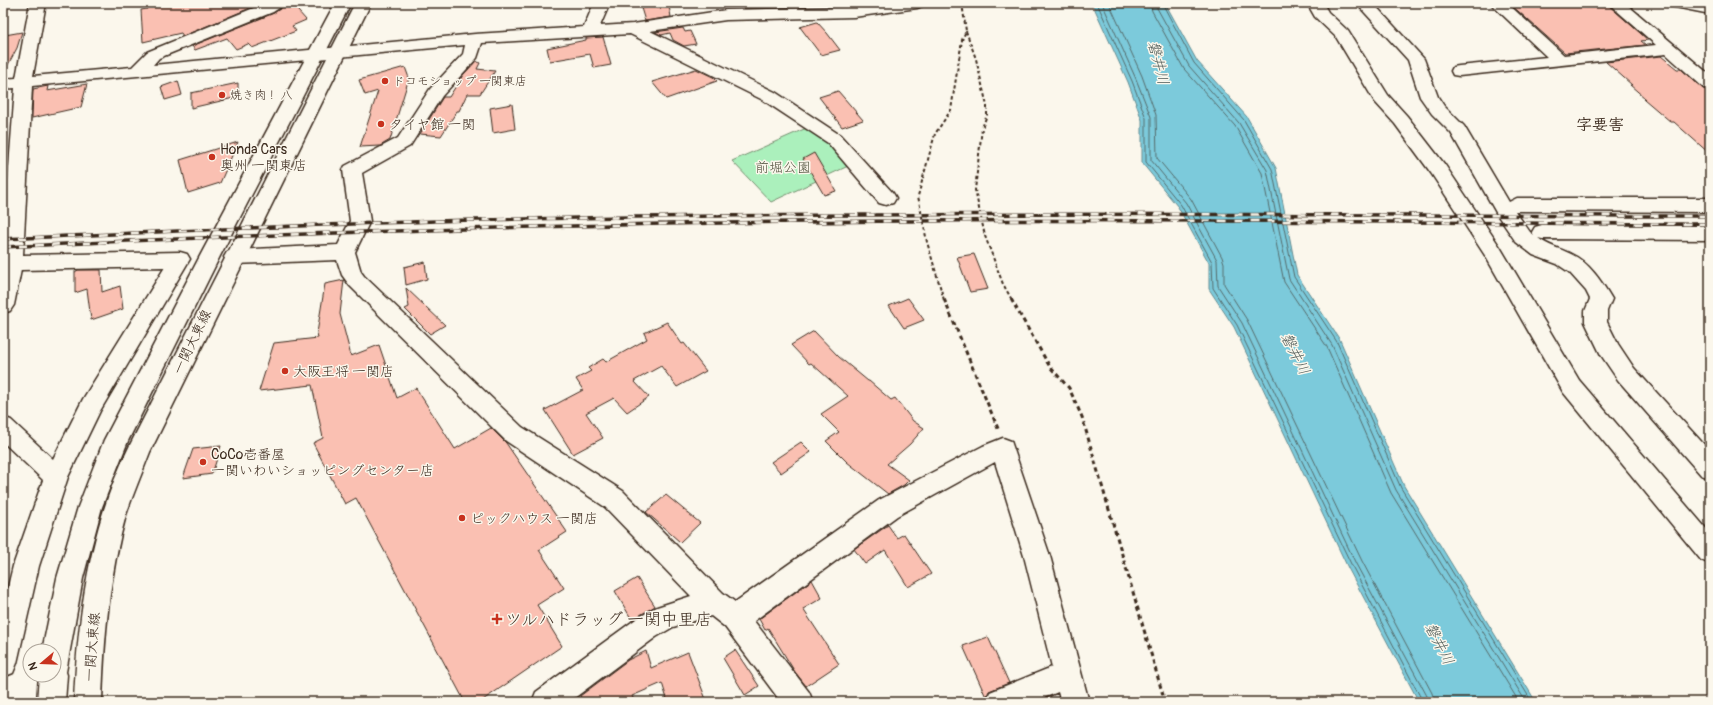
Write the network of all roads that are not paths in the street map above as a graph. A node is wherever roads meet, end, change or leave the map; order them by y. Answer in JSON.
{"nodes":[{"id":1,"x":38,"y":3,"type":"edge"},
{"id":2,"x":277,"y":3,"type":"edge"},
{"id":3,"x":343,"y":3,"type":"edge"},
{"id":4,"x":363,"y":3,"type":"edge"},
{"id":5,"x":602,"y":3,"type":"edge"},
{"id":6,"x":917,"y":3,"type":"edge"},
{"id":7,"x":1315,"y":3,"type":"edge"},
{"id":8,"x":1364,"y":3,"type":"edge"},
{"id":9,"x":1498,"y":3,"type":"edge"},
{"id":10,"x":1616,"y":3,"type":"edge"},
{"id":11,"x":1675,"y":3,"type":"edge"},
{"id":12,"x":1710,"y":9,"type":"edge"},
{"id":13,"x":632,"y":29,"type":"junction"},
{"id":14,"x":590,"y":32,"type":"junction"},
{"id":15,"x":475,"y":39,"type":"junction"},
{"id":16,"x":1669,"y":49,"type":"junction"},
{"id":17,"x":338,"y":52,"type":"junction"},
{"id":18,"x":315,"y":54,"type":"junction"},
{"id":19,"x":1561,"y":61,"type":"junction"},
{"id":20,"x":1459,"y":71,"type":"dead end"},
{"id":21,"x":136,"y":72,"type":"junction"},
{"id":22,"x":24,"y":81,"type":"junction"},
{"id":23,"x":1709,"y":83,"type":"edge"},
{"id":24,"x":3,"y":84,"type":"edge"},
{"id":25,"x":886,"y":198,"type":"dead end"},
{"id":26,"x":1517,"y":205,"type":"dead end"},
{"id":27,"x":1710,"y":205,"type":"edge"},
{"id":28,"x":1542,"y":232,"type":"dead end"},
{"id":29,"x":1710,"y":232,"type":"edge"},
{"id":30,"x":345,"y":252,"type":"junction"},
{"id":31,"x":234,"y":257,"type":"junction"},
{"id":32,"x":7,"y":263,"type":"edge"},
{"id":33,"x":3,"y":305,"type":"edge"},
{"id":34,"x":3,"y":427,"type":"edge"},
{"id":35,"x":1710,"y":468,"type":"edge"},
{"id":36,"x":56,"y":478,"type":"junction"},
{"id":37,"x":1710,"y":552,"type":"edge"},
{"id":38,"x":714,"y":602,"type":"junction"},
{"id":39,"x":735,"y":618,"type":"junction"},
{"id":40,"x":56,"y":643,"type":"edge"},
{"id":41,"x":3,"y":662,"type":"edge"},
{"id":42,"x":1068,"y":674,"type":"junction"},
{"id":43,"x":53,"y":683,"type":"edge"},
{"id":44,"x":52,"y":702,"type":"edge"},
{"id":45,"x":88,"y":702,"type":"edge"},
{"id":46,"x":546,"y":702,"type":"edge"},
{"id":47,"x":799,"y":702,"type":"edge"},
{"id":48,"x":1000,"y":702,"type":"edge"},
{"id":49,"x":1075,"y":702,"type":"edge"}],
"edges":[{"from":1,"to":22,"type":"street"},
{"from":2,"to":21,"type":"street"},
{"from":3,"to":18,"type":"street","name":"一関大東線"},
{"from":4,"to":17,"type":"street","name":"一関大東線"},
{"from":5,"to":14,"type":"street"},
{"from":6,"to":13,"type":"street"},
{"from":7,"to":37,"type":"street"},
{"from":8,"to":35,"type":"street"},
{"from":9,"to":19,"type":"street"},
{"from":10,"to":16,"type":"street"},
{"from":11,"to":12,"type":"street"},
{"from":13,"to":14,"type":"street"},
{"from":13,"to":25,"type":"street"},
{"from":14,"to":15,"type":"street"},
{"from":15,"to":17,"type":"street"},
{"from":15,"to":30,"type":"street"},
{"from":16,"to":19,"type":"street"},
{"from":16,"to":23,"type":"street"},
{"from":17,"to":18,"type":"street"},
{"from":17,"to":31,"type":"street","name":"一関大東線"},
{"from":18,"to":21,"type":"street"},
{"from":18,"to":40,"type":"street","name":"一関大東線"},
{"from":19,"to":20,"type":"street"},
{"from":21,"to":22,"type":"street"},
{"from":22,"to":24,"type":"street"},
{"from":22,"to":32,"type":"street"},
{"from":26,"to":27,"type":"street"},
{"from":28,"to":29,"type":"street"},
{"from":30,"to":31,"type":"street"},
{"from":30,"to":38,"type":"street"},
{"from":31,"to":45,"type":"street","name":"一関大東線"},
{"from":32,"to":33,"type":"street"},
{"from":32,"to":36,"type":"street"},
{"from":34,"to":36,"type":"street"},
{"from":36,"to":41,"type":"street"},
{"from":38,"to":39,"type":"street"},
{"from":38,"to":46,"type":"street"},
{"from":39,"to":42,"type":"street"},
{"from":39,"to":47,"type":"street"},
{"from":42,"to":48,"type":"street"},
{"from":42,"to":49,"type":"street"},
{"from":43,"to":44,"type":"street"}]}
